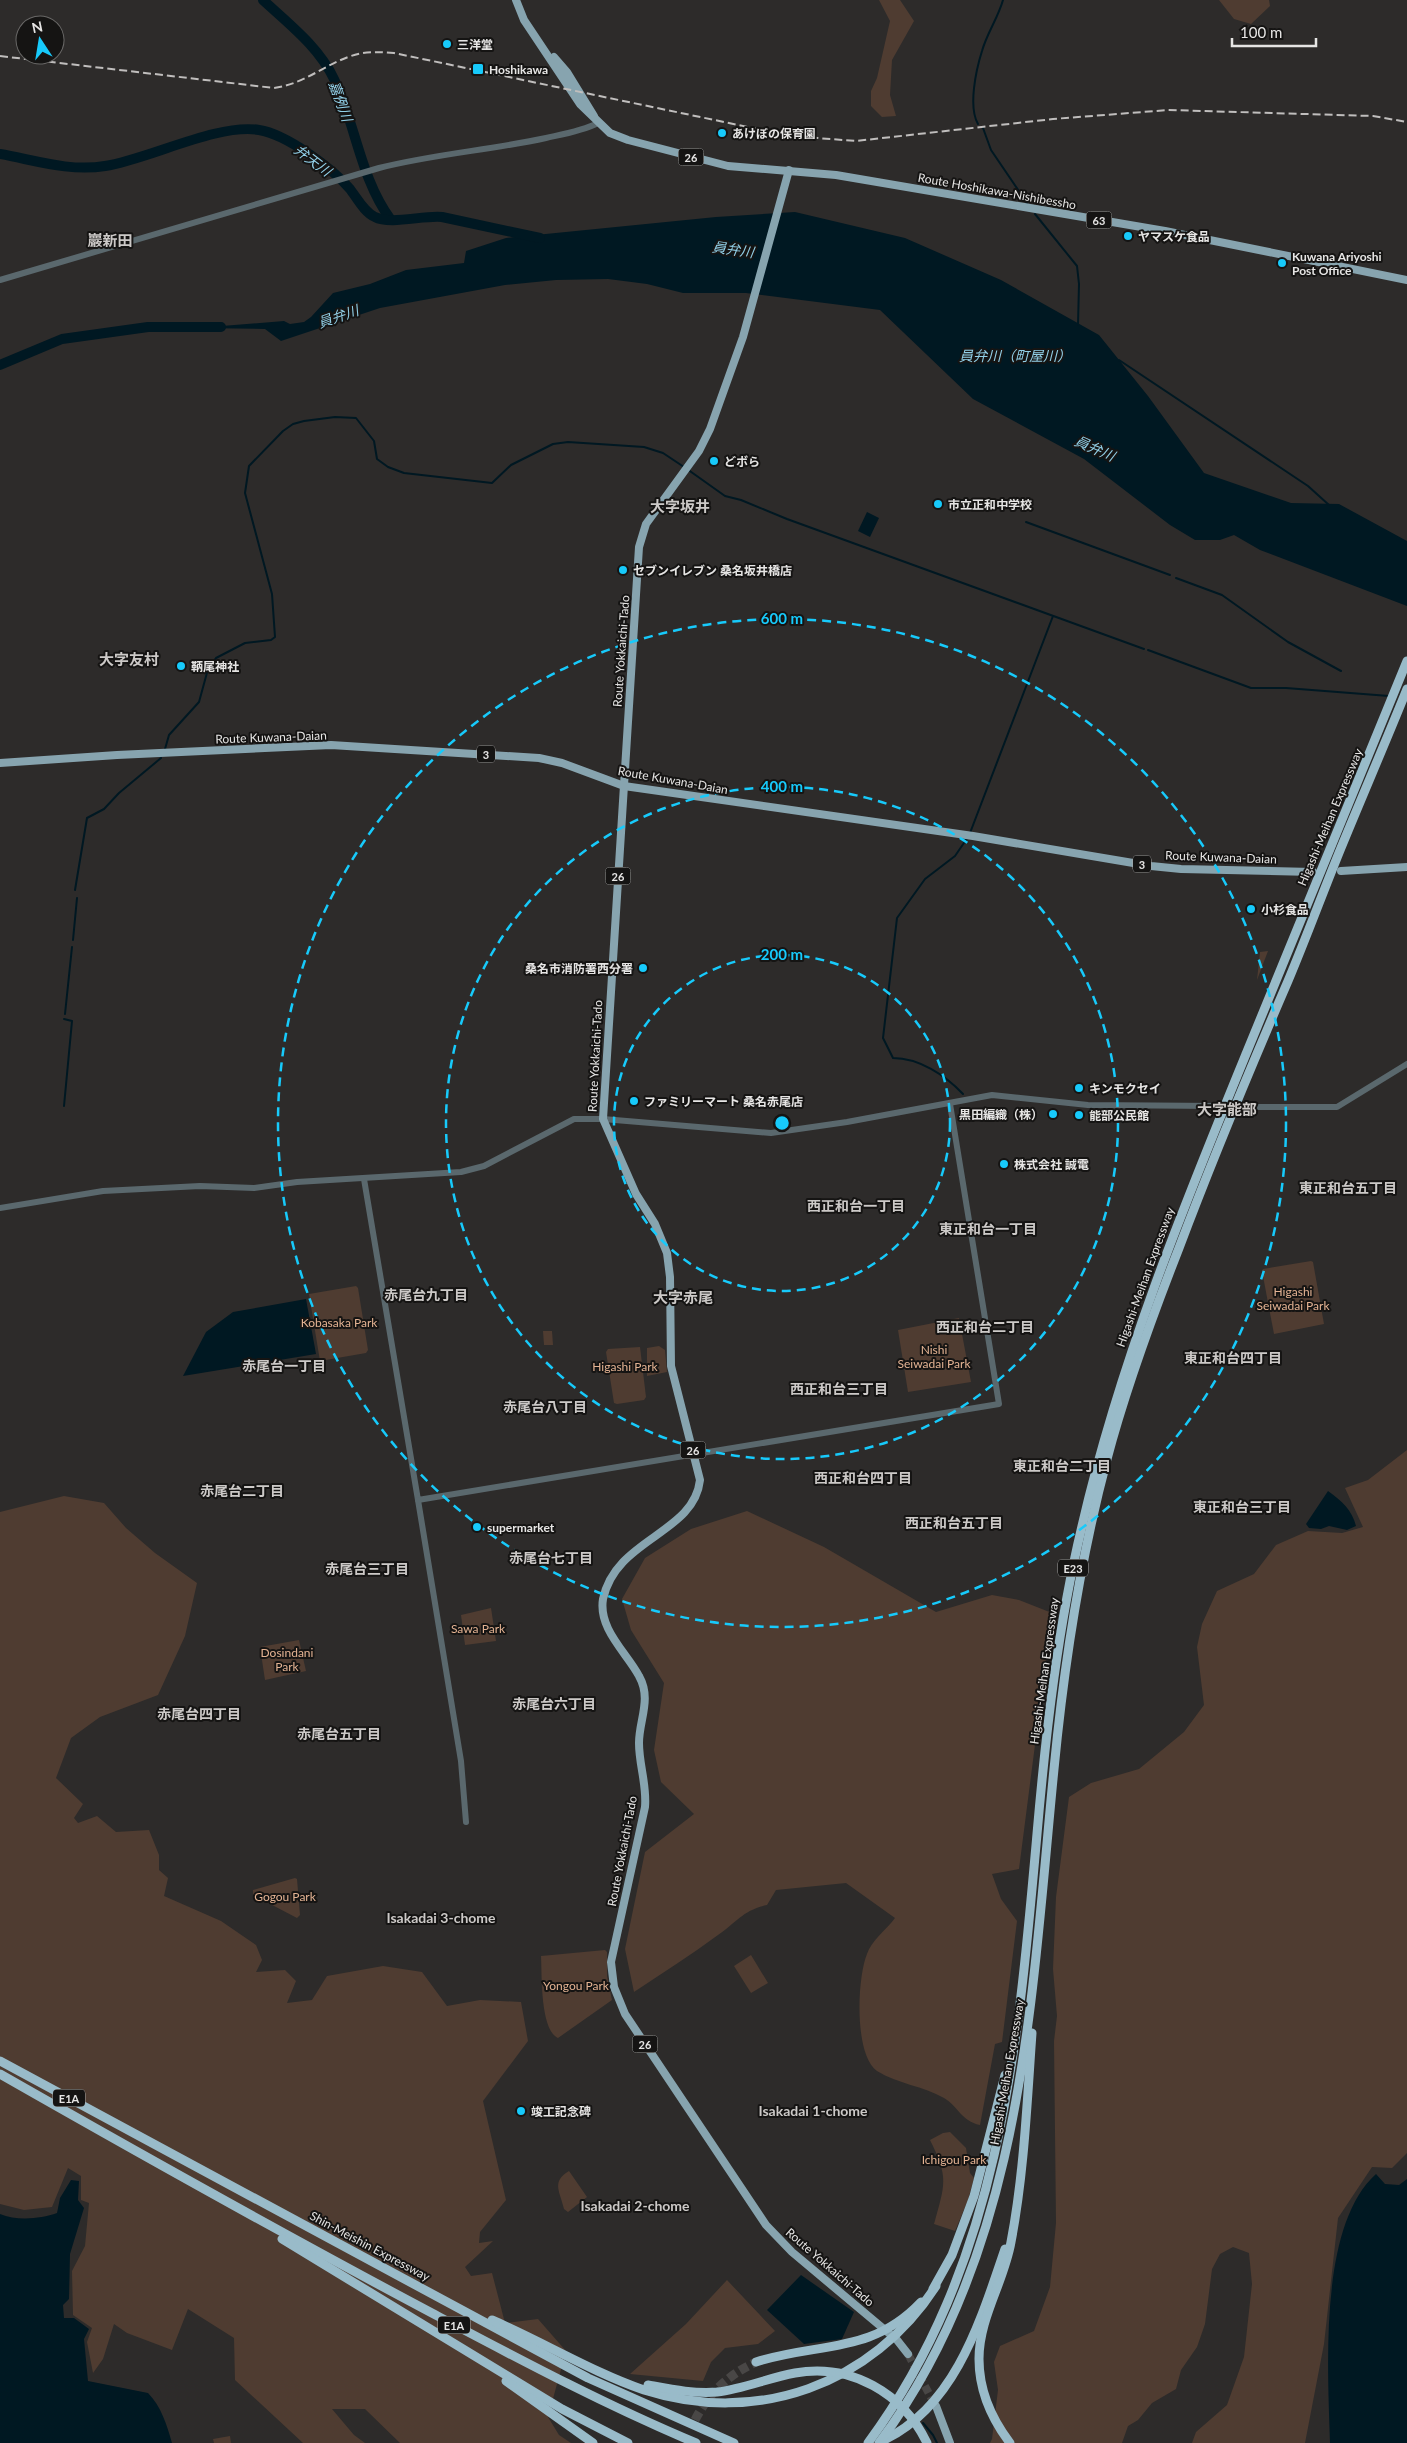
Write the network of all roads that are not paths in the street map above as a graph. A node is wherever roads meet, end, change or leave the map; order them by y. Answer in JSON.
{"nodes":[{"id":1,"x":516,"y":0,"type":"edge"},
{"id":2,"x":598,"y":123,"type":"junction"},
{"id":3,"x":789,"y":172,"type":"junction"},
{"id":4,"x":0,"y":280,"type":"edge"},
{"id":5,"x":1407,"y":280,"type":"edge"},
{"id":6,"x":1407,"y":661,"type":"edge"},
{"id":7,"x":1407,"y":689,"type":"edge"},
{"id":8,"x":0,"y":763,"type":"edge"},
{"id":9,"x":624,"y":786,"type":"junction"},
{"id":10,"x":1407,"y":867,"type":"edge"},
{"id":11,"x":1341,"y":871,"type":"dead end"},
{"id":12,"x":1313,"y":872,"type":"dead end"},
{"id":13,"x":1407,"y":1064,"type":"edge"},
{"id":14,"x":950,"y":1104,"type":"junction"},
{"id":15,"x":1219,"y":1106,"type":"dead end"},
{"id":16,"x":1242,"y":1107,"type":"dead end"},
{"id":17,"x":603,"y":1119,"type":"junction"},
{"id":18,"x":364,"y":1179,"type":"junction"},
{"id":19,"x":0,"y":1208,"type":"edge"},
{"id":20,"x":694,"y":1454,"type":"junction"},
{"id":21,"x":418,"y":1500,"type":"junction"},
{"id":22,"x":466,"y":1822,"type":"dead end"},
{"id":23,"x":1035,"y":1976,"type":"junction"},
{"id":24,"x":1020,"y":2008,"type":"junction"},
{"id":25,"x":0,"y":2061,"type":"edge"},
{"id":26,"x":0,"y":2074,"type":"edge"},
{"id":27,"x":236,"y":2208,"type":"junction"},
{"id":28,"x":994,"y":2289,"type":"junction"},
{"id":29,"x":453,"y":2304,"type":"junction"},
{"id":30,"x":909,"y":2318,"type":"junction"},
{"id":31,"x":432,"y":2331,"type":"junction"},
{"id":32,"x":908,"y":2354,"type":"tunnel mouth"},
{"id":33,"x":756,"y":2362,"type":"tunnel mouth"},
{"id":34,"x":614,"y":2377,"type":"junction"},
{"id":35,"x":936,"y":2406,"type":"tunnel mouth"},
{"id":36,"x":695,"y":2420,"type":"tunnel mouth"},
{"id":37,"x":594,"y":2443,"type":"edge"},
{"id":38,"x":628,"y":2443,"type":"edge"},
{"id":39,"x":686,"y":2443,"type":"edge"},
{"id":40,"x":696,"y":2443,"type":"edge"},
{"id":41,"x":734,"y":2443,"type":"edge"},
{"id":42,"x":868,"y":2443,"type":"edge"},
{"id":43,"x":878,"y":2443,"type":"edge"},
{"id":44,"x":927,"y":2443,"type":"edge"},
{"id":45,"x":950,"y":2443,"type":"edge"},
{"id":46,"x":1010,"y":2443,"type":"edge"}],
"edges":[{"from":1,"to":2,"type":"main road","number":"26"},
{"from":2,"to":3,"type":"main road","number":"26"},
{"from":2,"to":4,"type":"street"},
{"from":3,"to":5,"type":"main road","name":"Route Hoshikawa-Nishibessho","number":"63"},
{"from":3,"to":9,"type":"main road","name":"Route Yokkaichi-Tado","number":"26"},
{"from":6,"to":24,"type":"highway","name":"Higashi-Meihan Expressway","number":"E23"},
{"from":7,"to":23,"type":"highway","name":"Higashi-Meihan Expressway","number":"E23"},
{"from":8,"to":9,"type":"main road","name":"Route Kuwana-Daian","number":"3"},
{"from":9,"to":12,"type":"main road","name":"Route Kuwana-Daian","number":"3"},
{"from":9,"to":17,"type":"main road","name":"Route Yokkaichi-Tado","number":"26"},
{"from":10,"to":11,"type":"main road"},
{"from":13,"to":16,"type":"street"},
{"from":14,"to":15,"type":"street"},
{"from":14,"to":17,"type":"street"},
{"from":14,"to":20,"type":"street"},
{"from":17,"to":18,"type":"street"},
{"from":17,"to":20,"type":"main road","name":"Route Yokkaichi-Tado","number":"26"},
{"from":18,"to":19,"type":"street"},
{"from":18,"to":21,"type":"street"},
{"from":20,"to":21,"type":"street"},
{"from":20,"to":32,"type":"main road","name":"Route Yokkaichi-Tado","number":"26"},
{"from":21,"to":22,"type":"street"},
{"from":23,"to":28,"type":"highway"},
{"from":23,"to":43,"type":"highway","name":"Higashi-Meihan Expressway","number":"E23"},
{"from":24,"to":30,"type":"highway"},
{"from":24,"to":42,"type":"highway","name":"Higashi-Meihan Expressway","number":"E23"},
{"from":25,"to":29,"type":"highway","name":"Shin-Meishin Expressway","number":"E1A"},
{"from":26,"to":27,"type":"highway","number":"E1A"},
{"from":27,"to":31,"type":"highway"},
{"from":27,"to":40,"type":"highway","number":"E1A"},
{"from":28,"to":43,"type":"highway"},
{"from":28,"to":46,"type":"highway"},
{"from":29,"to":34,"type":"highway"},
{"from":29,"to":41,"type":"highway","name":"Shin-Meishin Expressway","number":"E1A"},
{"from":30,"to":33,"type":"highway"},
{"from":30,"to":34,"type":"highway"},
{"from":31,"to":37,"type":"highway"},
{"from":31,"to":38,"type":"highway"},
{"from":34,"to":44,"type":"highway"},
{"from":35,"to":45,"type":"main road"},
{"from":36,"to":39,"type":"highway"}]}
